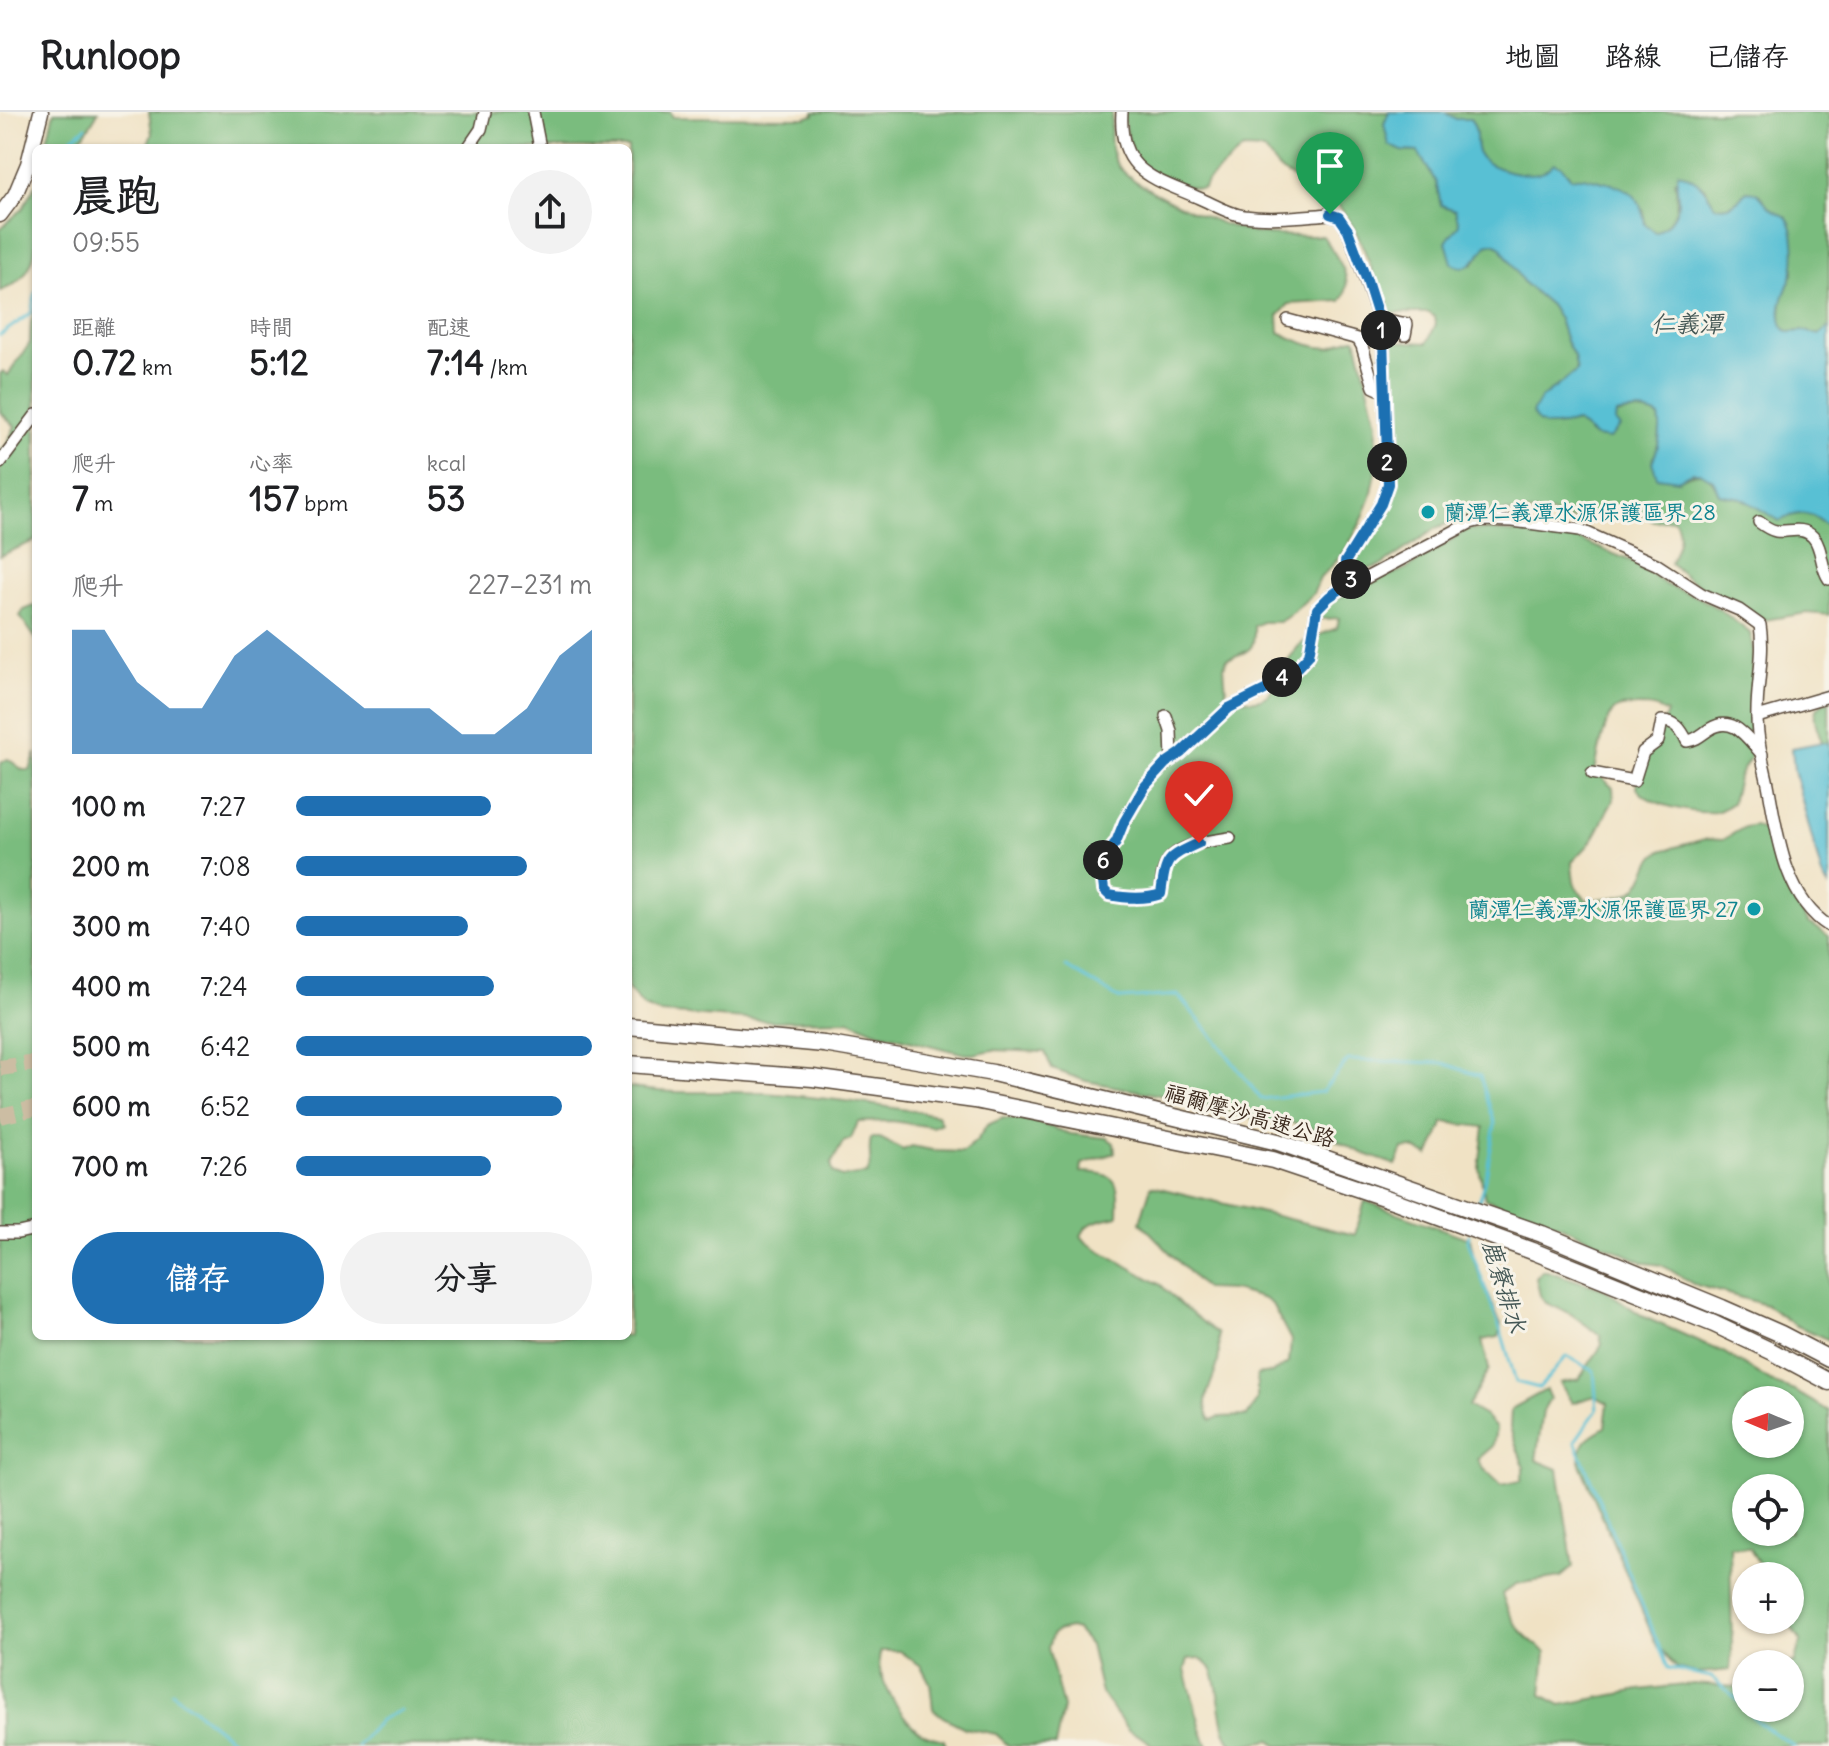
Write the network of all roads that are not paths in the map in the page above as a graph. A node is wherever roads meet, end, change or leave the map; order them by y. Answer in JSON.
{"nodes":[{"id":1,"x":41,"y":112,"type":"edge"},
{"id":2,"x":485,"y":112,"type":"edge"},
{"id":3,"x":533,"y":112,"type":"edge"},
{"id":4,"x":1122,"y":112,"type":"edge"},
{"id":5,"x":33,"y":144,"type":"edge"},
{"id":6,"x":471,"y":144,"type":"edge"},
{"id":7,"x":539,"y":144,"type":"edge"},
{"id":8,"x":32,"y":148,"type":"edge"},
{"id":9,"x":0,"y":215,"type":"edge"},
{"id":10,"x":1379,"y":319,"type":"junction"},
{"id":11,"x":1288,"y":320,"type":"dead end"},
{"id":12,"x":1405,"y":335,"type":"dead end"},
{"id":13,"x":1385,"y":392,"type":"junction"},
{"id":14,"x":32,"y":420,"type":"edge"},
{"id":15,"x":0,"y":463,"type":"edge"},
{"id":16,"x":1759,"y":522,"type":"dead end"},
{"id":17,"x":1829,"y":579,"type":"edge"},
{"id":18,"x":1354,"y":580,"type":"junction"},
{"id":19,"x":1829,"y":696,"type":"edge"},
{"id":20,"x":1166,"y":716,"type":"dead end"},
{"id":21,"x":1757,"y":717,"type":"junction"},
{"id":22,"x":1762,"y":755,"type":"junction"},
{"id":23,"x":1172,"y":759,"type":"junction"},
{"id":24,"x":1592,"y":773,"type":"dead end"},
{"id":25,"x":1230,"y":838,"type":"dead end"},
{"id":26,"x":1829,"y":926,"type":"edge"},
{"id":27,"x":632,"y":1026,"type":"edge"},
{"id":28,"x":632,"y":1064,"type":"edge"},
{"id":29,"x":32,"y":1230,"type":"edge"},
{"id":30,"x":0,"y":1233,"type":"edge"},
{"id":31,"x":1829,"y":1359,"type":"edge"},
{"id":32,"x":1829,"y":1382,"type":"edge"}],
"edges":[{"from":1,"to":5,"type":"main road"},
{"from":2,"to":6,"type":"street"},
{"from":3,"to":7,"type":"street"},
{"from":4,"to":10,"type":"street"},
{"from":8,"to":9,"type":"main road"},
{"from":10,"to":12,"type":"street"},
{"from":10,"to":13,"type":"street"},
{"from":11,"to":13,"type":"street"},
{"from":13,"to":18,"type":"street"},
{"from":14,"to":15,"type":"street"},
{"from":16,"to":17,"type":"street"},
{"from":18,"to":21,"type":"street"},
{"from":18,"to":23,"type":"street"},
{"from":19,"to":21,"type":"street"},
{"from":20,"to":23,"type":"street"},
{"from":21,"to":22,"type":"street"},
{"from":22,"to":24,"type":"street"},
{"from":22,"to":26,"type":"street"},
{"from":23,"to":25,"type":"street"},
{"from":27,"to":31,"type":"highway","name":"福爾摩沙高速公路"},
{"from":28,"to":32,"type":"highway","name":"福爾摩沙高速公路"},
{"from":29,"to":30,"type":"street"}]}
